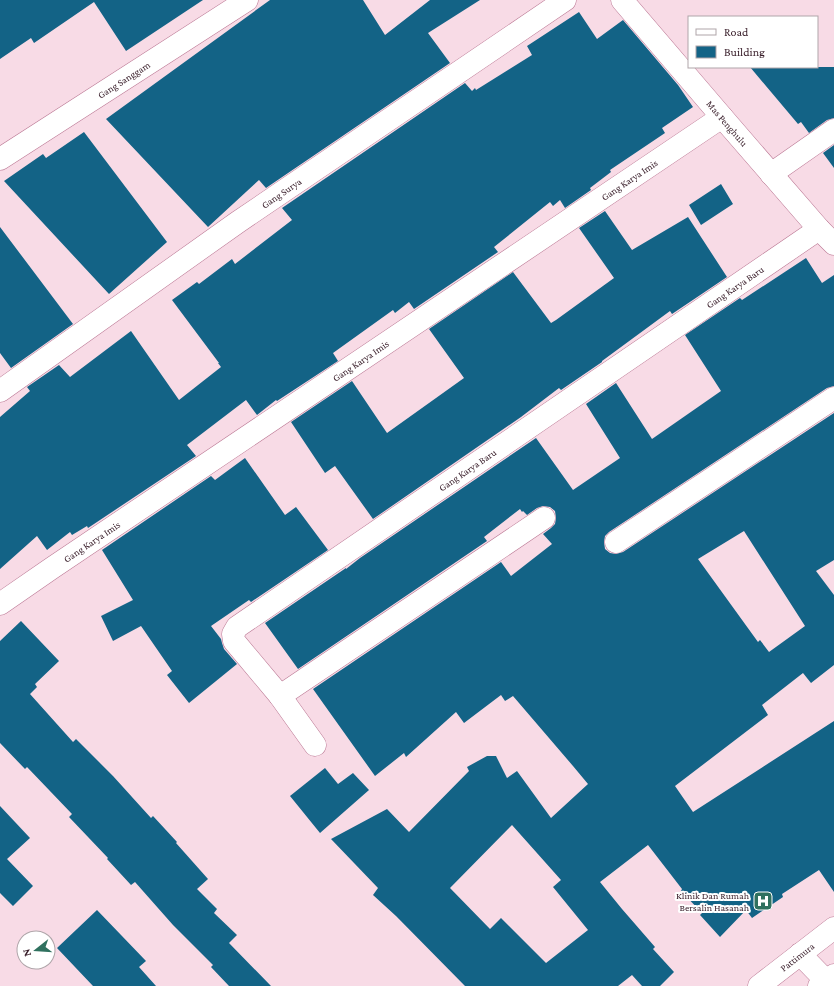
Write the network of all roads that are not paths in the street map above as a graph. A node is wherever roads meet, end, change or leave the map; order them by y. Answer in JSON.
{"nodes":[{"id":1,"x":247,"y":0,"type":"edge"},
{"id":2,"x":565,"y":0,"type":"edge"},
{"id":3,"x":622,"y":0,"type":"edge"},
{"id":4,"x":722,"y":117,"type":"junction"},
{"id":5,"x":834,"y":130,"type":"edge"},
{"id":6,"x":0,"y":159,"type":"edge"},
{"id":7,"x":771,"y":174,"type":"junction"},
{"id":8,"x":819,"y":229,"type":"junction"},
{"id":9,"x":834,"y":244,"type":"edge"},
{"id":10,"x":0,"y":391,"type":"edge"},
{"id":11,"x":834,"y":398,"type":"edge"},
{"id":12,"x":544,"y":518,"type":"dead end"},
{"id":13,"x":616,"y":542,"type":"dead end"},
{"id":14,"x":0,"y":604,"type":"edge"},
{"id":15,"x":280,"y":696,"type":"junction"},
{"id":16,"x":315,"y":745,"type":"dead end"},
{"id":17,"x":834,"y":928,"type":"edge"},
{"id":18,"x":800,"y":954,"type":"junction"},
{"id":19,"x":827,"y":982,"type":"edge"},
{"id":20,"x":759,"y":986,"type":"edge"}],
"edges":[{"from":1,"to":6,"type":"street","name":"Gang Sanggam"},
{"from":2,"to":10,"type":"street","name":"Gang Surya"},
{"from":3,"to":4,"type":"street","name":"Mas Penghulu"},
{"from":4,"to":7,"type":"street","name":"Mas Penghulu"},
{"from":4,"to":14,"type":"street","name":"Gang Karya Imis"},
{"from":5,"to":7,"type":"street"},
{"from":7,"to":8,"type":"street","name":"Mas Penghulu"},
{"from":8,"to":9,"type":"street","name":"Mas Penghulu"},
{"from":8,"to":15,"type":"street","name":"Gang Karya Baru"},
{"from":11,"to":13,"type":"street"},
{"from":12,"to":15,"type":"street"},
{"from":15,"to":16,"type":"street","name":"Gang Karya Baru"},
{"from":17,"to":18,"type":"street","name":"Pattimura"},
{"from":18,"to":19,"type":"street"},
{"from":18,"to":20,"type":"street","name":"Pattimura"}]}
